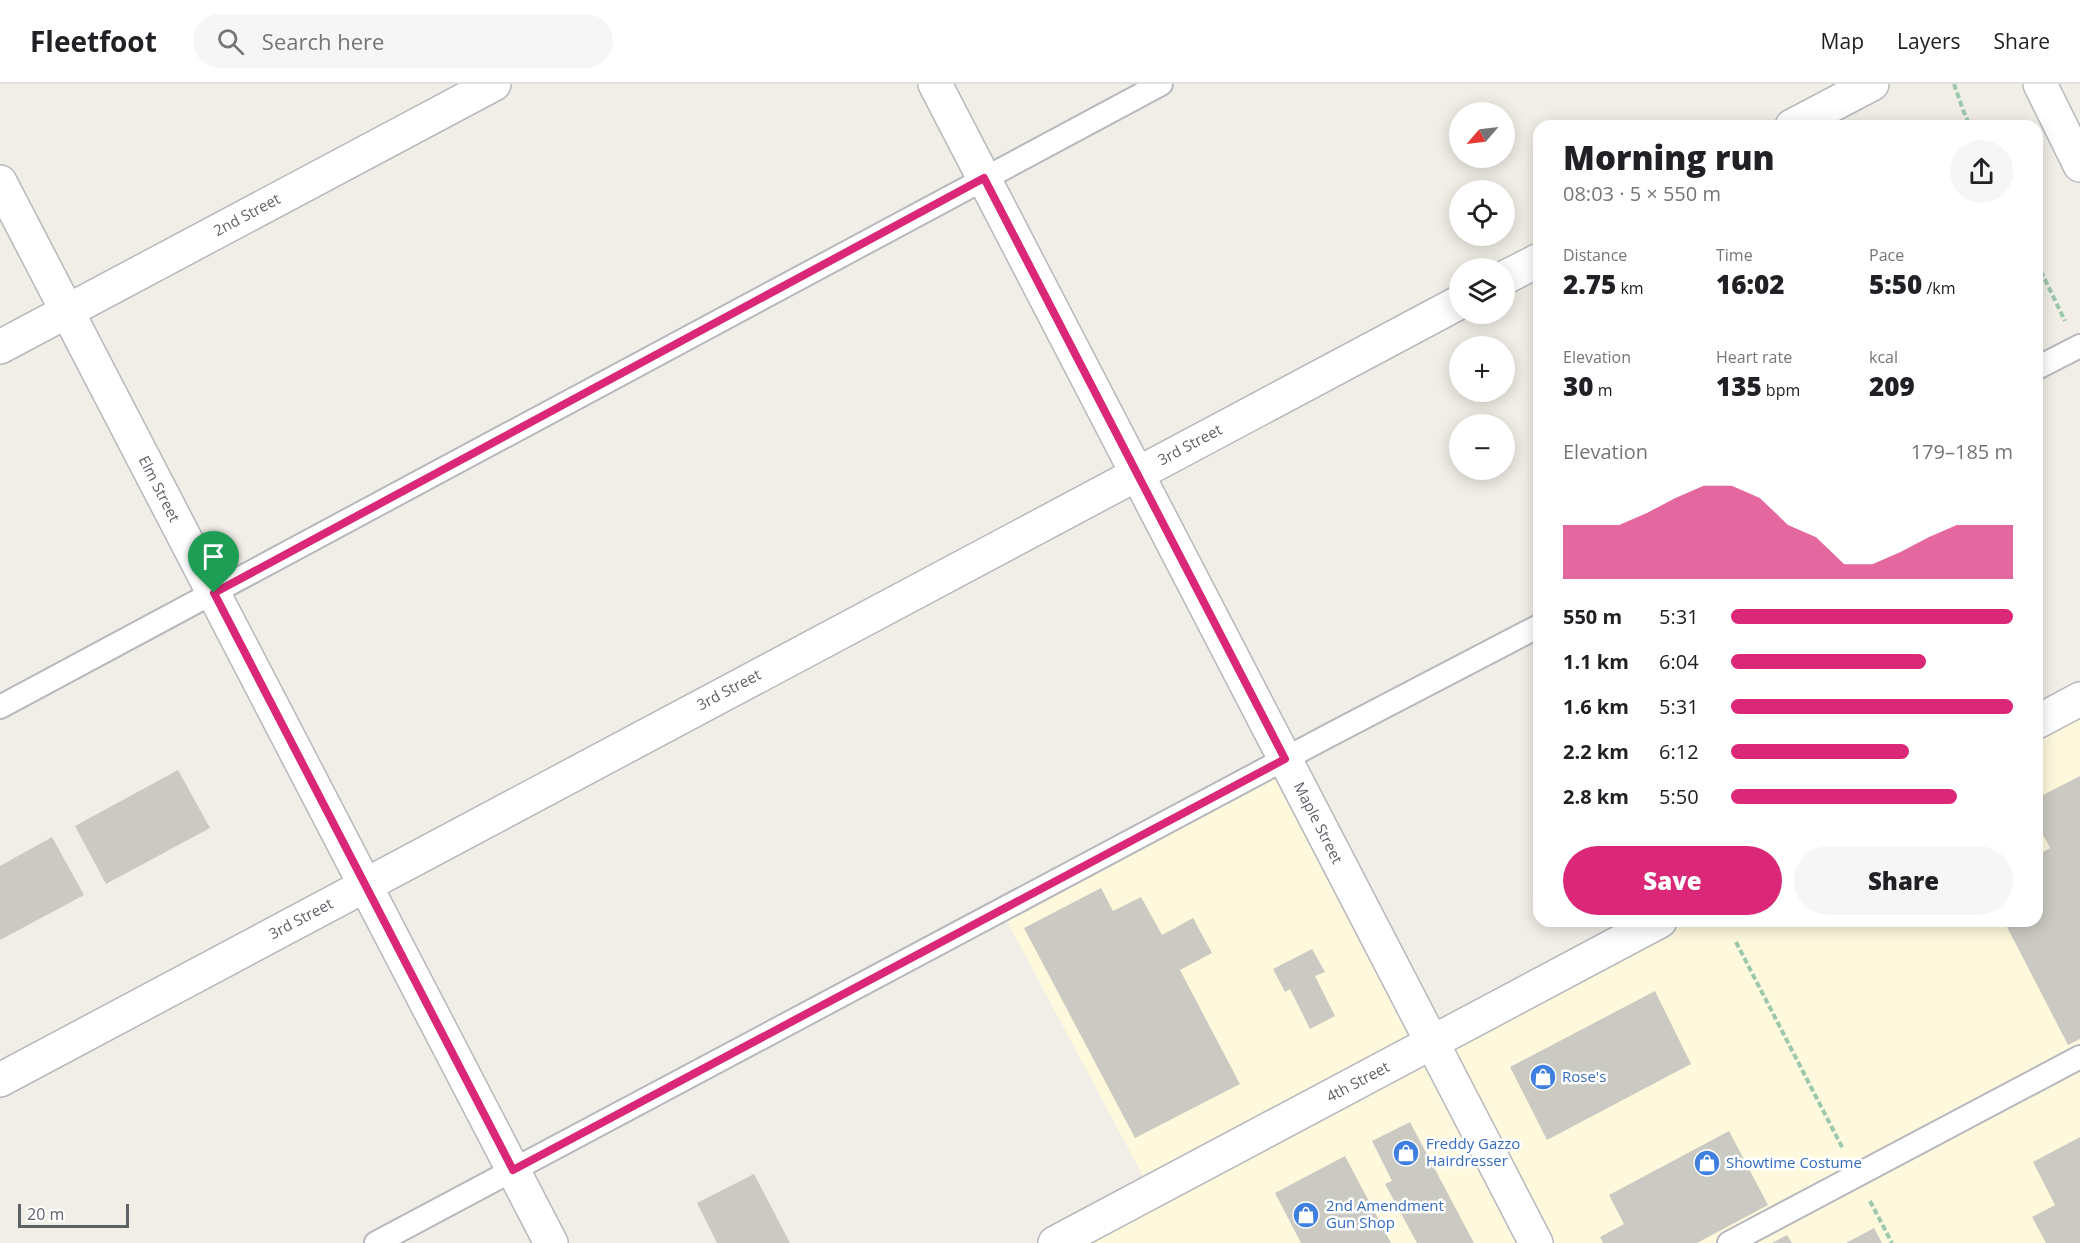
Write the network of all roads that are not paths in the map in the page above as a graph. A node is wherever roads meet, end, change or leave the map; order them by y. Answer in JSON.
{"nodes":[{"id":1,"x":494,"y":84,"type":"edge"},
{"id":2,"x":935,"y":84,"type":"edge"},
{"id":3,"x":1161,"y":84,"type":"edge"},
{"id":4,"x":1872,"y":84,"type":"edge"},
{"id":5,"x":2040,"y":84,"type":"edge"},
{"id":6,"x":1803,"y":120,"type":"edge"},
{"id":7,"x":2080,"y":165,"type":"edge"},
{"id":8,"x":984,"y":178,"type":"junction"},
{"id":9,"x":0,"y":182,"type":"edge"},
{"id":10,"x":1533,"y":263,"type":"edge"},
{"id":11,"x":1515,"y":272,"type":"edge"},
{"id":12,"x":1449,"y":308,"type":"edge"},
{"id":13,"x":67,"y":311,"type":"junction"},
{"id":14,"x":0,"y":346,"type":"edge"},
{"id":15,"x":2079,"y":346,"type":"edge"},
{"id":16,"x":2043,"y":365,"type":"edge"},
{"id":17,"x":1137,"y":473,"type":"junction"},
{"id":18,"x":214,"y":593,"type":"junction"},
{"id":19,"x":1533,"y":630,"type":"edge"},
{"id":20,"x":2080,"y":699,"type":"edge"},
{"id":21,"x":0,"y":707,"type":"edge"},
{"id":22,"x":2043,"y":719,"type":"edge"},
{"id":23,"x":1285,"y":759,"type":"junction"},
{"id":24,"x":365,"y":885,"type":"junction"},
{"id":25,"x":1649,"y":927,"type":"edge"},
{"id":26,"x":1432,"y":1042,"type":"junction"},
{"id":27,"x":2080,"y":1057,"type":"edge"},
{"id":28,"x":0,"y":1080,"type":"edge"},
{"id":29,"x":513,"y":1170,"type":"junction"},
{"id":30,"x":376,"y":1243,"type":"edge"},
{"id":31,"x":551,"y":1243,"type":"edge"},
{"id":32,"x":1055,"y":1243,"type":"edge"},
{"id":33,"x":1536,"y":1243,"type":"edge"},
{"id":34,"x":1729,"y":1243,"type":"edge"}],
"edges":[{"from":1,"to":13,"type":"street","name":"2nd Street"},
{"from":2,"to":8,"type":"street","name":"Maple Street"},
{"from":3,"to":8,"type":"lane"},
{"from":4,"to":6,"type":"street"},
{"from":5,"to":7,"type":"street"},
{"from":8,"to":17,"type":"street","name":"Maple Street"},
{"from":8,"to":18,"type":"lane"},
{"from":9,"to":13,"type":"street","name":"Elm Street"},
{"from":10,"to":11,"type":"street"},
{"from":12,"to":17,"type":"street","name":"3rd Street"},
{"from":13,"to":14,"type":"street","name":"2nd Street"},
{"from":13,"to":18,"type":"street","name":"Elm Street"},
{"from":15,"to":16,"type":"lane"},
{"from":17,"to":23,"type":"street","name":"Maple Street"},
{"from":17,"to":24,"type":"street","name":"3rd Street"},
{"from":18,"to":21,"type":"lane"},
{"from":18,"to":24,"type":"street","name":"Elm Street"},
{"from":19,"to":23,"type":"lane"},
{"from":20,"to":22,"type":"street"},
{"from":23,"to":26,"type":"street","name":"Maple Street"},
{"from":23,"to":29,"type":"lane"},
{"from":24,"to":28,"type":"street","name":"3rd Street"},
{"from":24,"to":29,"type":"street","name":"Elm Street"},
{"from":25,"to":26,"type":"street","name":"4th Street"},
{"from":26,"to":32,"type":"street","name":"4th Street"},
{"from":26,"to":33,"type":"street","name":"Maple Street"},
{"from":27,"to":34,"type":"lane"},
{"from":29,"to":30,"type":"lane"},
{"from":29,"to":31,"type":"street","name":"Elm Street"}]}
